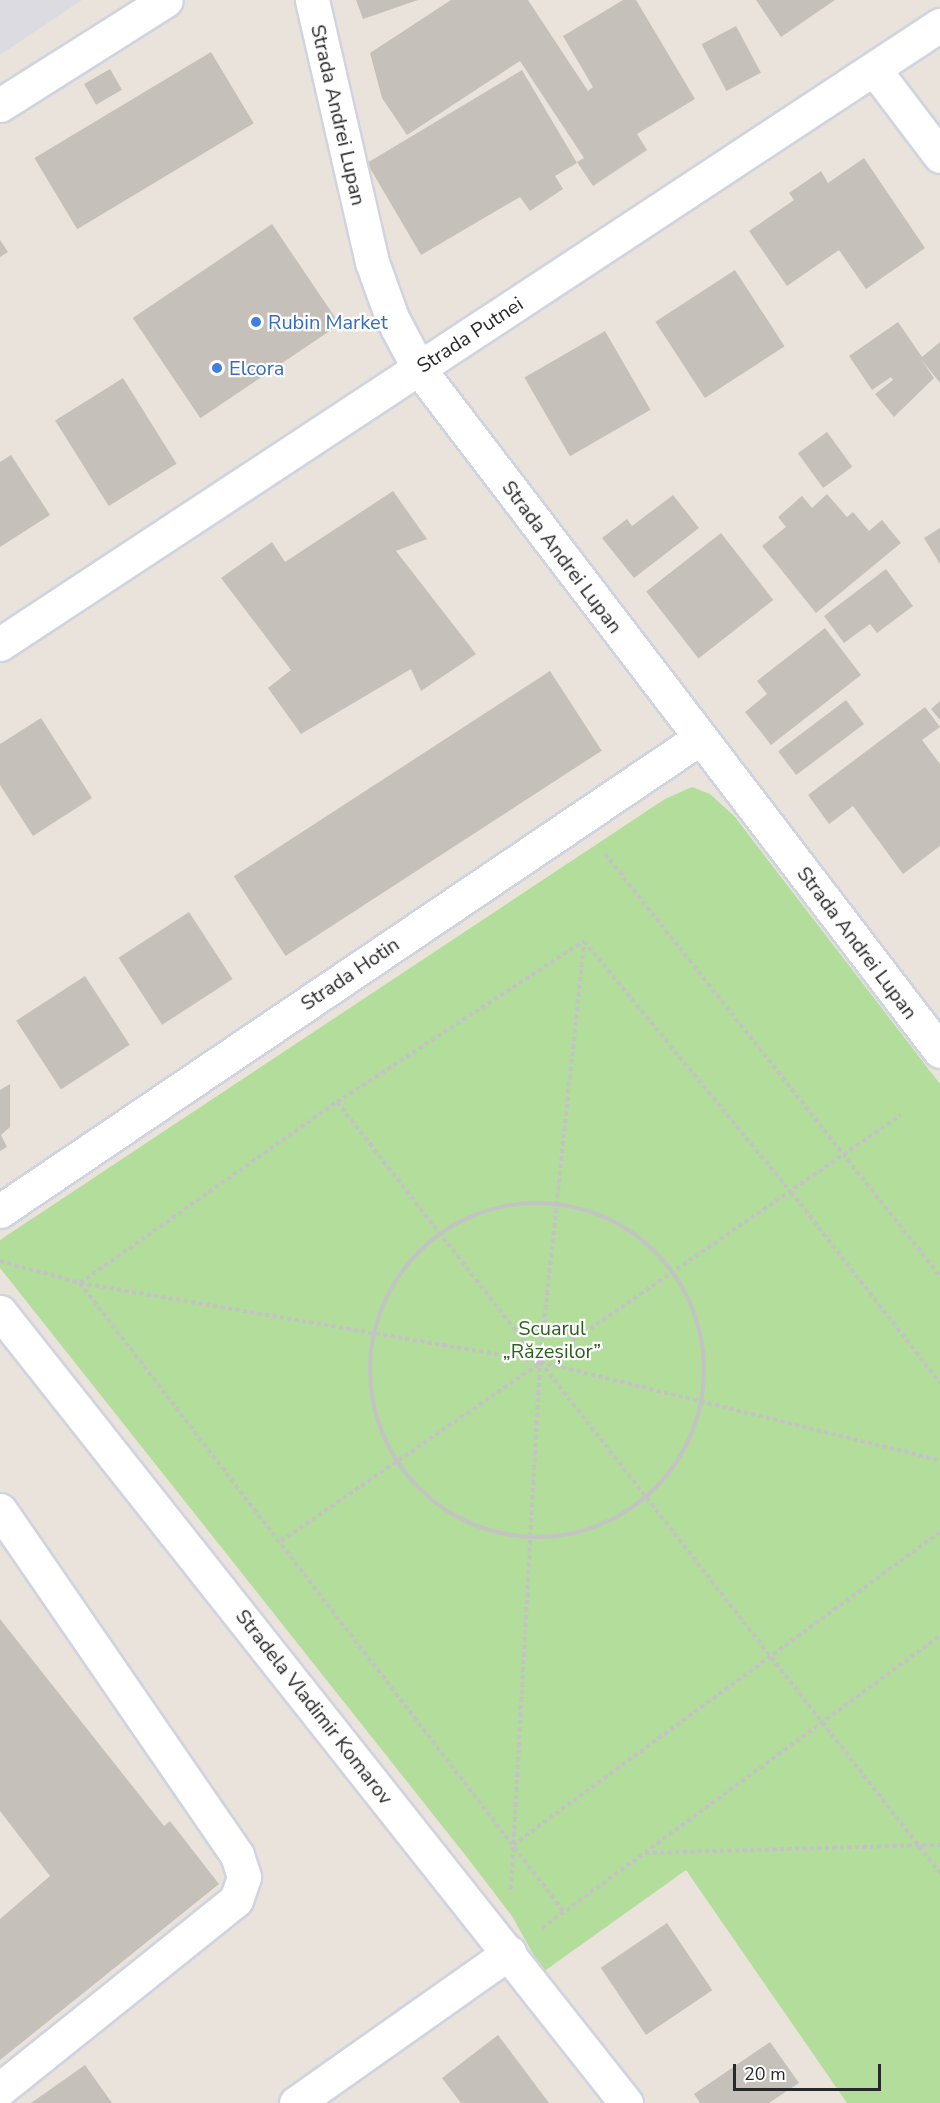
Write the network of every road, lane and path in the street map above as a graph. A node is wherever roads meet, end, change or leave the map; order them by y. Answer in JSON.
{"nodes":[{"id":1,"x":166,"y":0,"type":"edge"},
{"id":2,"x":312,"y":0,"type":"edge"},
{"id":3,"x":940,"y":25,"type":"edge"},
{"id":4,"x":874,"y":69,"type":"junction"},
{"id":5,"x":0,"y":105,"type":"edge"},
{"id":6,"x":940,"y":156,"type":"edge"},
{"id":7,"x":419,"y":369,"type":"junction"},
{"id":8,"x":0,"y":644,"type":"edge"},
{"id":9,"x":700,"y":738,"type":"junction"},
{"id":10,"x":578,"y":820,"type":"junction"},
{"id":11,"x":584,"y":941,"type":"junction"},
{"id":12,"x":940,"y":1051,"type":"edge"},
{"id":13,"x":338,"y":1102,"type":"junction"},
{"id":14,"x":901,"y":1115,"type":"dead end"},
{"id":15,"x":845,"y":1156,"type":"junction"},
{"id":16,"x":791,"y":1192,"type":"junction"},
{"id":17,"x":556,"y":1203,"type":"junction"},
{"id":18,"x":0,"y":1211,"type":"edge"},
{"id":19,"x":439,"y":1233,"type":"junction"},
{"id":20,"x":0,"y":1261,"type":"edge"},
{"id":21,"x":673,"y":1272,"type":"junction"},
{"id":22,"x":940,"y":1276,"type":"edge"},
{"id":23,"x":80,"y":1283,"type":"junction"},
{"id":24,"x":0,"y":1312,"type":"edge"},
{"id":25,"x":373,"y":1333,"type":"junction"},
{"id":26,"x":540,"y":1362,"type":"junction"},
{"id":27,"x":940,"y":1383,"type":"edge"},
{"id":28,"x":702,"y":1401,"type":"junction"},
{"id":29,"x":397,"y":1460,"type":"junction"},
{"id":30,"x":940,"y":1460,"type":"edge"},
{"id":31,"x":646,"y":1497,"type":"junction"},
{"id":32,"x":0,"y":1510,"type":"edge"},
{"id":33,"x":940,"y":1532,"type":"edge"},
{"id":34,"x":530,"y":1537,"type":"junction"},
{"id":35,"x":281,"y":1541,"type":"junction"},
{"id":36,"x":940,"y":1636,"type":"edge"},
{"id":37,"x":770,"y":1655,"type":"junction"},
{"id":38,"x":822,"y":1722,"type":"junction"},
{"id":39,"x":513,"y":1845,"type":"junction"},
{"id":40,"x":940,"y":1845,"type":"edge"},
{"id":41,"x":919,"y":1846,"type":"junction"},
{"id":42,"x":644,"y":1853,"type":"junction"},
{"id":43,"x":940,"y":1874,"type":"edge"},
{"id":44,"x":564,"y":1912,"type":"junction"},
{"id":45,"x":509,"y":1953,"type":"junction"},
{"id":46,"x":0,"y":2089,"type":"edge"},
{"id":47,"x":296,"y":2103,"type":"edge"},
{"id":48,"x":626,"y":2103,"type":"edge"}],
"edges":[{"from":1,"to":5,"type":"street"},
{"from":2,"to":7,"type":"street","name":"Strada Andrei Lupan"},
{"from":3,"to":4,"type":"street","name":"Strada Putnei"},
{"from":4,"to":6,"type":"street"},
{"from":4,"to":7,"type":"street","name":"Strada Putnei"},
{"from":7,"to":8,"type":"street","name":"Strada Putnei"},
{"from":7,"to":9,"type":"street","name":"Strada Andrei Lupan"},
{"from":9,"to":10,"type":"street","name":"Strada Hotin"},
{"from":9,"to":12,"type":"street","name":"Strada Andrei Lupan"},
{"from":10,"to":15,"type":"path"},
{"from":10,"to":18,"type":"street","name":"Strada Hotin"},
{"from":11,"to":13,"type":"path"},
{"from":11,"to":16,"type":"path"},
{"from":11,"to":17,"type":"path"},
{"from":13,"to":19,"type":"path"},
{"from":13,"to":23,"type":"path"},
{"from":14,"to":15,"type":"path"},
{"from":15,"to":16,"type":"path"},
{"from":15,"to":22,"type":"path"},
{"from":16,"to":21,"type":"path"},
{"from":16,"to":27,"type":"path"},
{"from":17,"to":19,"type":"path"},
{"from":17,"to":21,"type":"path"},
{"from":17,"to":26,"type":"path"},
{"from":19,"to":25,"type":"path"},
{"from":19,"to":26,"type":"path"},
{"from":20,"to":23,"type":"path"},
{"from":21,"to":26,"type":"path"},
{"from":21,"to":28,"type":"path"},
{"from":23,"to":25,"type":"path"},
{"from":23,"to":35,"type":"path"},
{"from":24,"to":45,"type":"street","name":"Stradela Vladimir Komarov"},
{"from":25,"to":26,"type":"path"},
{"from":25,"to":29,"type":"path"},
{"from":26,"to":28,"type":"path"},
{"from":26,"to":29,"type":"path"},
{"from":26,"to":31,"type":"path"},
{"from":26,"to":34,"type":"path"},
{"from":28,"to":30,"type":"path"},
{"from":28,"to":31,"type":"path"},
{"from":29,"to":34,"type":"path"},
{"from":29,"to":35,"type":"path"},
{"from":31,"to":34,"type":"path"},
{"from":31,"to":37,"type":"path"},
{"from":32,"to":46,"type":"street"},
{"from":33,"to":37,"type":"path"},
{"from":34,"to":39,"type":"path"},
{"from":35,"to":39,"type":"path"},
{"from":36,"to":38,"type":"path"},
{"from":37,"to":38,"type":"path"},
{"from":37,"to":39,"type":"path"},
{"from":38,"to":41,"type":"path"},
{"from":38,"to":42,"type":"path"},
{"from":39,"to":44,"type":"path"},
{"from":39,"to":45,"type":"path"},
{"from":40,"to":41,"type":"path"},
{"from":41,"to":42,"type":"path"},
{"from":41,"to":43,"type":"path"},
{"from":42,"to":44,"type":"path"},
{"from":44,"to":45,"type":"path"},
{"from":45,"to":47,"type":"street"},
{"from":45,"to":48,"type":"street","name":"Stradela Vladimir Komarov"}]}
